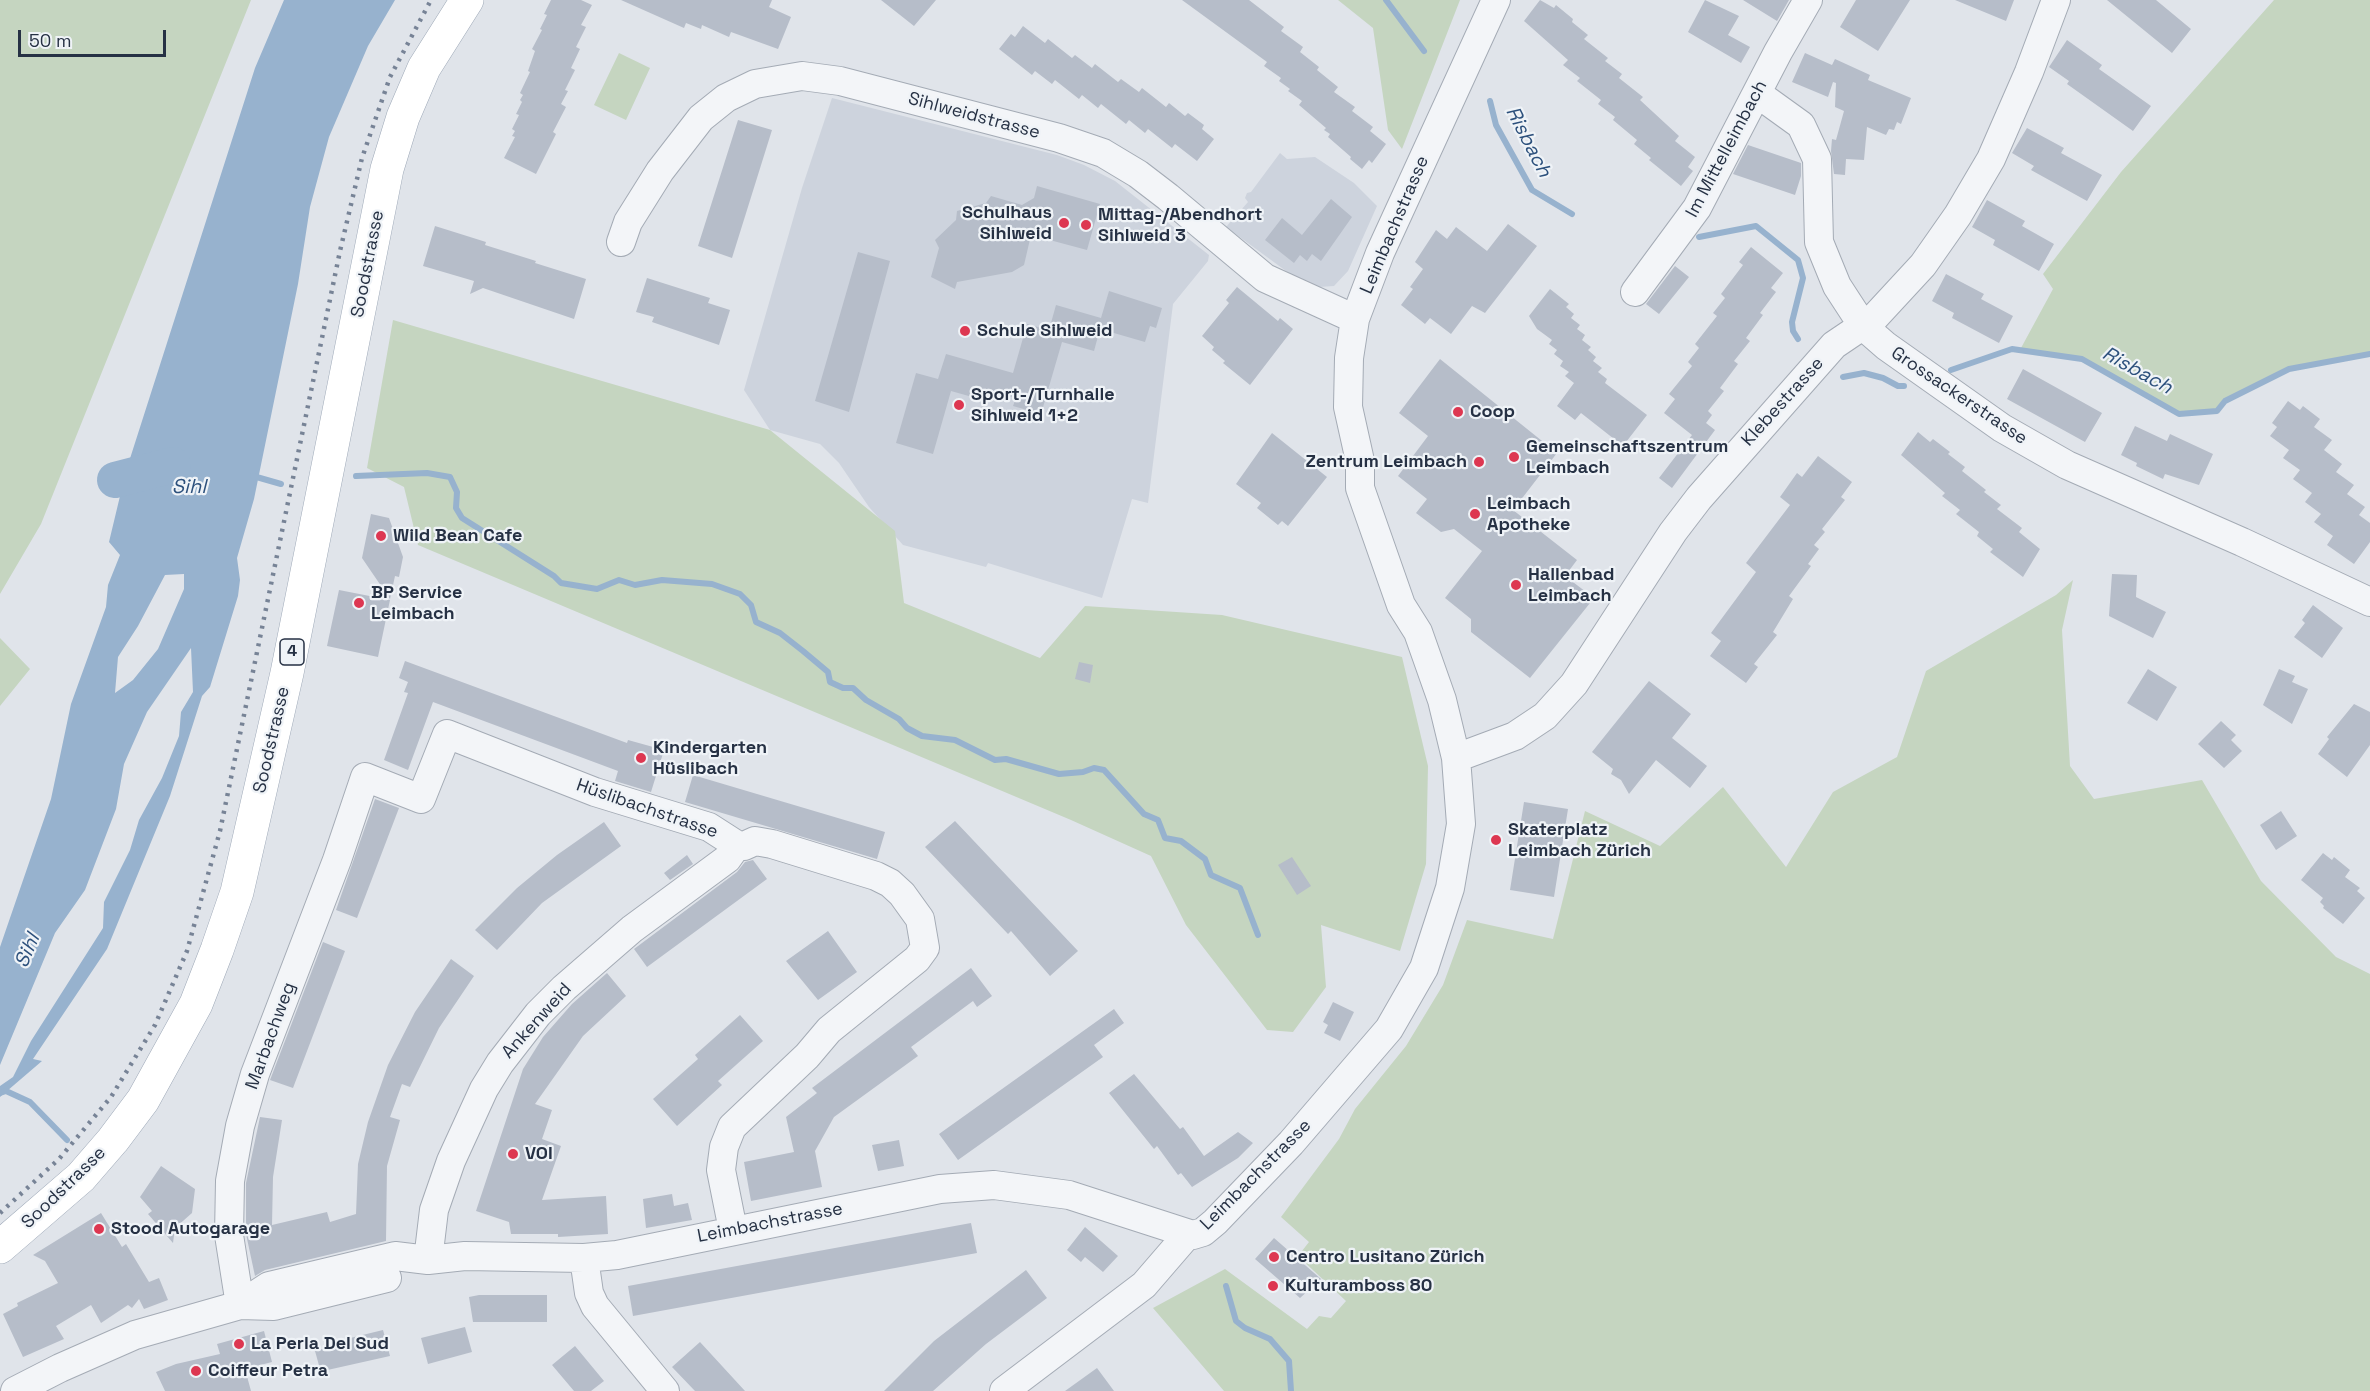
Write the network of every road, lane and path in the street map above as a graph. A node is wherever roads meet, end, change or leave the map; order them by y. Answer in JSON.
{"nodes":[{"id":1,"x":467,"y":0,"type":"edge"},
{"id":2,"x":1496,"y":0,"type":"edge"},
{"id":3,"x":1808,"y":0,"type":"edge"},
{"id":4,"x":2056,"y":0,"type":"edge"},
{"id":5,"x":1758,"y":94,"type":"junction"},
{"id":6,"x":621,"y":242,"type":"dead end"},
{"id":7,"x":1635,"y":292,"type":"dead end"},
{"id":8,"x":1355,"y":319,"type":"junction"},
{"id":9,"x":1863,"y":326,"type":"junction"},
{"id":10,"x":2370,"y":602,"type":"edge"},
{"id":11,"x":1456,"y":758,"type":"junction"},
{"id":12,"x":365,"y":777,"type":"joint"},
{"id":13,"x":737,"y":845,"type":"junction"},
{"id":14,"x":733,"y":1230,"type":"junction"},
{"id":15,"x":1188,"y":1234,"type":"junction"},
{"id":16,"x":0,"y":1247,"type":"edge"},
{"id":17,"x":584,"y":1258,"type":"junction"},
{"id":18,"x":428,"y":1260,"type":"junction"},
{"id":19,"x":240,"y":1305,"type":"junction"},
{"id":20,"x":15,"y":1391,"type":"edge"},
{"id":21,"x":665,"y":1391,"type":"edge"},
{"id":22,"x":1004,"y":1391,"type":"edge"}],
"edges":[{"from":1,"to":16,"type":"main road","name":"Soodstrasse","number":"4"},
{"from":2,"to":8,"type":"street","name":"Leimbachstrasse"},
{"from":3,"to":5,"type":"street","name":"Im Mittelleimbach"},
{"from":4,"to":9,"type":"street","name":"Klebestrasse"},
{"from":5,"to":7,"type":"street","name":"Im Mittelleimbach"},
{"from":5,"to":9,"type":"street","name":"Grossackerstrasse"},
{"from":6,"to":8,"type":"street","name":"Sihlweidstrasse"},
{"from":8,"to":11,"type":"street","name":"Leimbachstrasse"},
{"from":9,"to":10,"type":"street","name":"Grossackerstrasse"},
{"from":9,"to":11,"type":"street","name":"Klebestrasse"},
{"from":11,"to":15,"type":"street","name":"Leimbachstrasse"},
{"from":12,"to":13,"type":"street","name":"Hüslibachstrasse"},
{"from":12,"to":19,"type":"street","name":"Marbachweg"},
{"from":13,"to":14,"type":"street","name":"Hüslibachstrasse"},
{"from":13,"to":18,"type":"street","name":"Ankenweid"},
{"from":14,"to":15,"type":"street","name":"Leimbachstrasse"},
{"from":14,"to":17,"type":"street","name":"Leimbachstrasse"},
{"from":15,"to":22,"type":"street"},
{"from":17,"to":18,"type":"street","name":"Leimbachstrasse"},
{"from":17,"to":21,"type":"street"},
{"from":18,"to":19,"type":"street","name":"Leimbachstrasse"},
{"from":19,"to":20,"type":"street","name":"Leimbachstrasse"}]}
